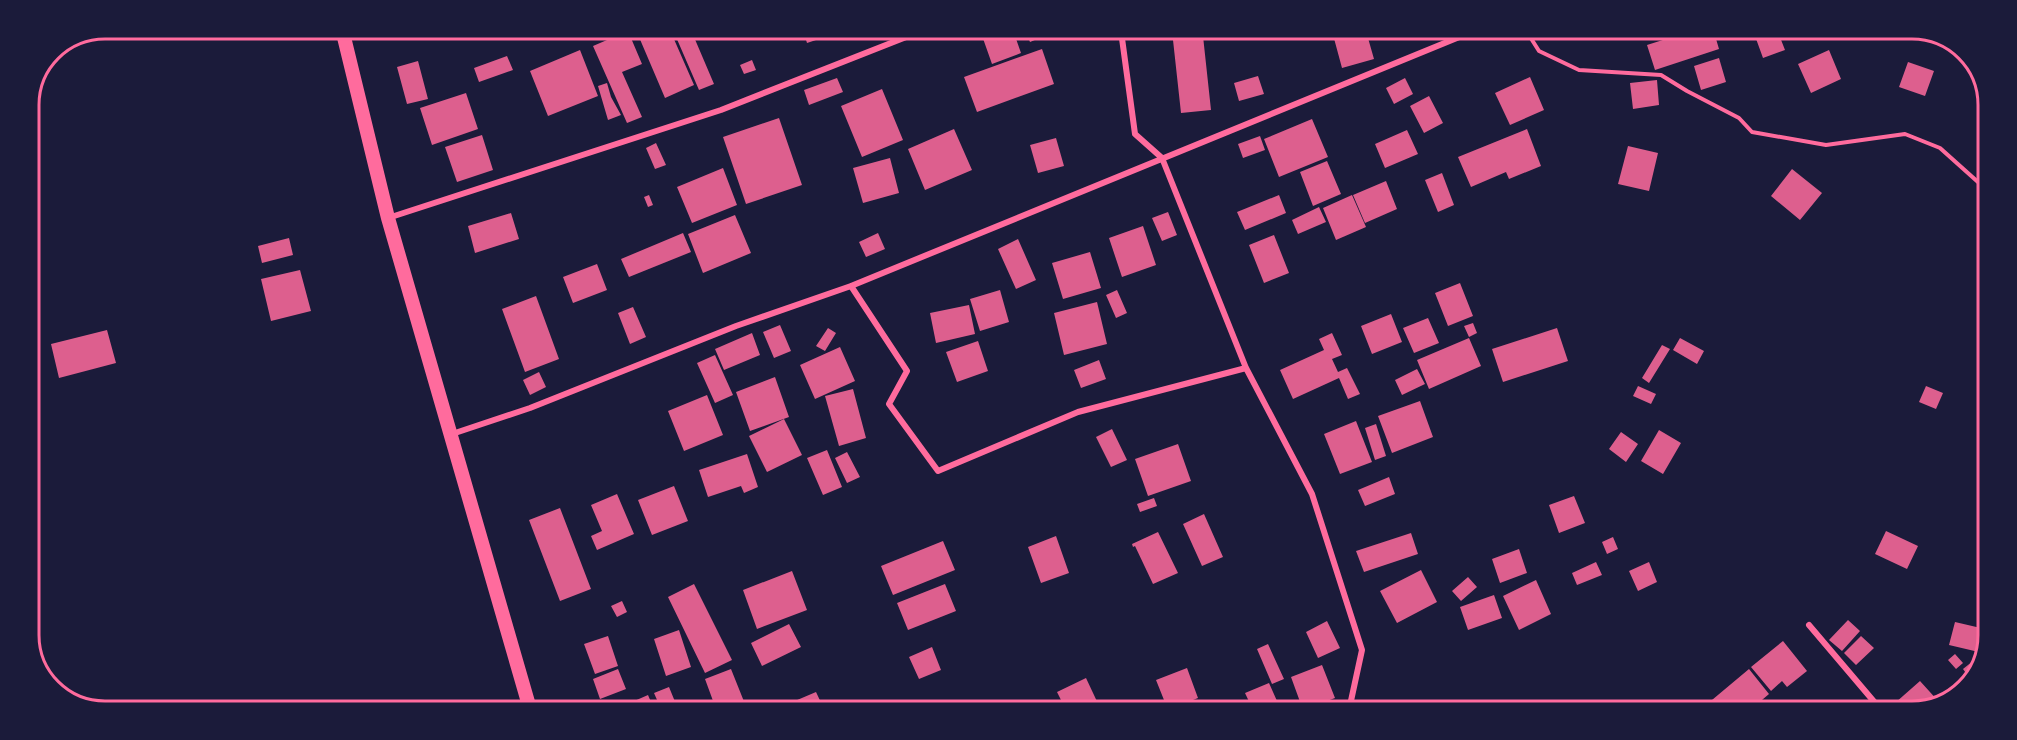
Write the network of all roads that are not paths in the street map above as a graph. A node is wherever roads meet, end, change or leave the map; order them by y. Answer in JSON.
{"nodes":[{"id":1,"x":345,"y":39,"type":"edge"},
{"id":2,"x":901,"y":39,"type":"edge"},
{"id":3,"x":1121,"y":39,"type":"edge"},
{"id":4,"x":1457,"y":39,"type":"edge"},
{"id":5,"x":1162,"y":158,"type":"junction"},
{"id":6,"x":388,"y":218,"type":"junction"},
{"id":7,"x":851,"y":286,"type":"junction"},
{"id":8,"x":1246,"y":368,"type":"junction"},
{"id":9,"x":452,"y":434,"type":"junction"},
{"id":10,"x":1809,"y":625,"type":"dead end"},
{"id":11,"x":528,"y":701,"type":"edge"},
{"id":12,"x":1351,"y":701,"type":"edge"},
{"id":13,"x":1874,"y":701,"type":"edge"}],
"edges":[{"from":1,"to":6,"type":"highway"},
{"from":2,"to":6,"type":"street"},
{"from":3,"to":5,"type":"street"},
{"from":4,"to":5,"type":"street"},
{"from":5,"to":7,"type":"street"},
{"from":5,"to":8,"type":"street"},
{"from":6,"to":9,"type":"highway"},
{"from":7,"to":8,"type":"street"},
{"from":7,"to":9,"type":"street"},
{"from":8,"to":12,"type":"street"},
{"from":9,"to":11,"type":"highway"},
{"from":10,"to":13,"type":"street"}]}
